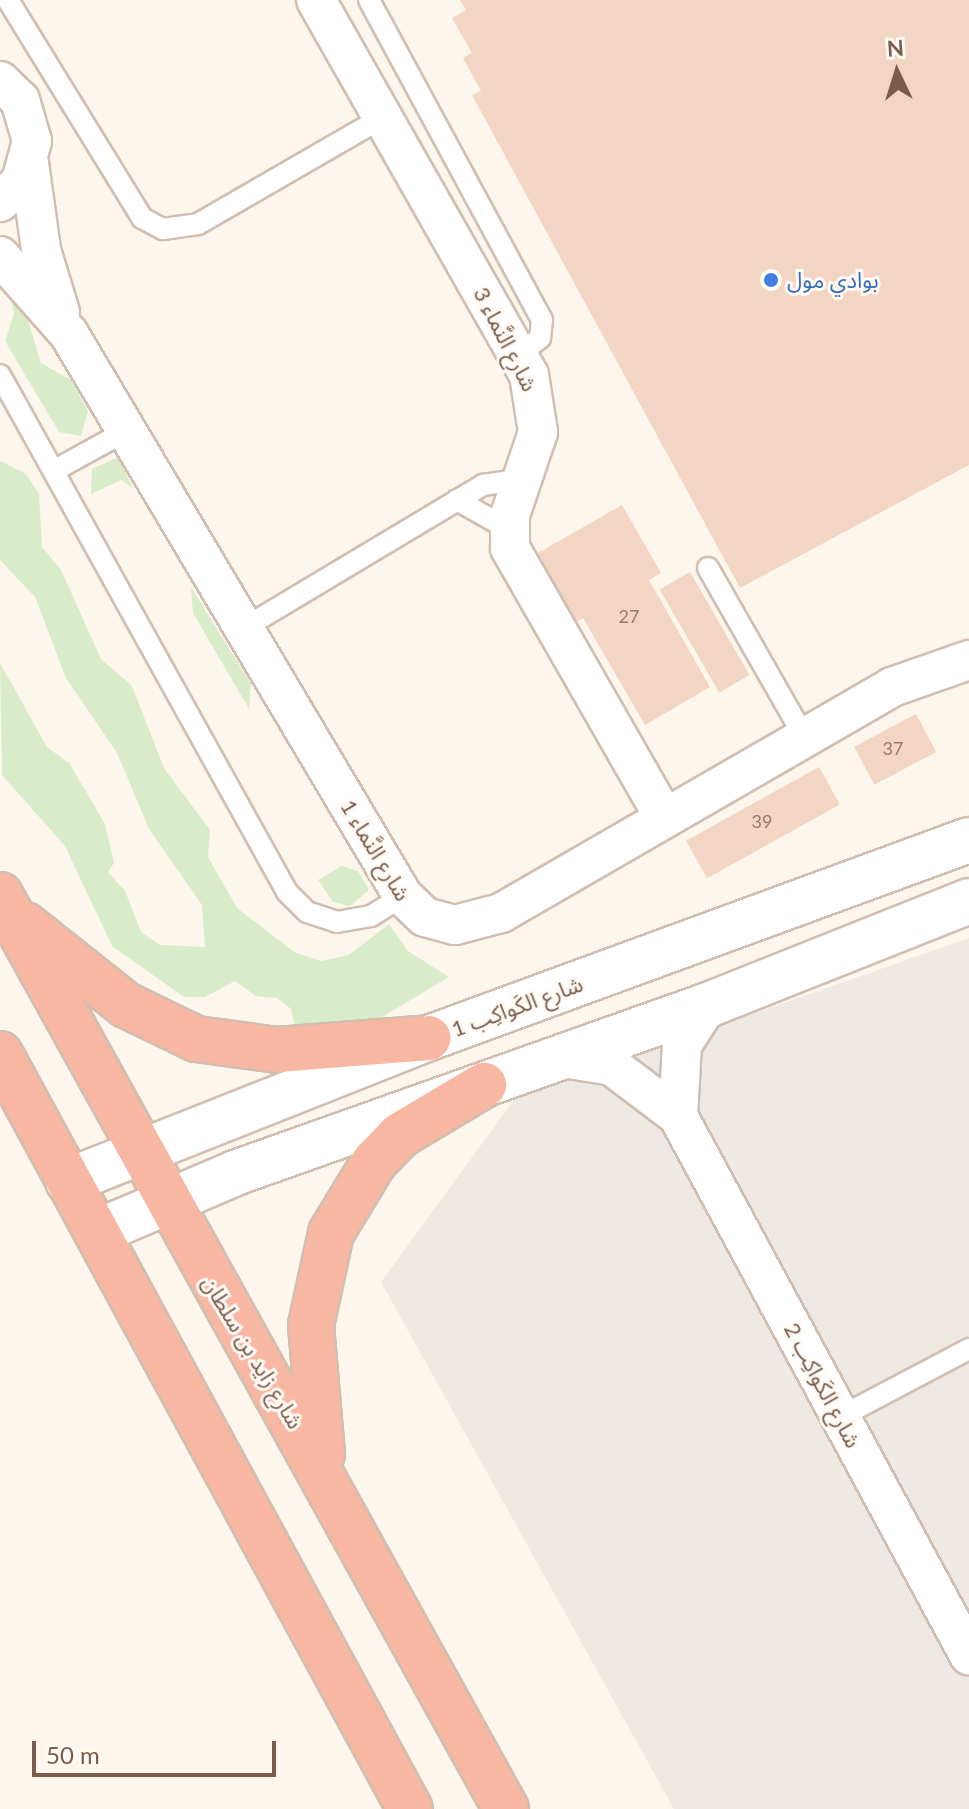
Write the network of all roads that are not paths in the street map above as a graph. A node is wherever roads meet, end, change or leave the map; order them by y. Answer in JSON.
{"nodes":[{"id":1,"x":8,"y":0,"type":"edge"},
{"id":2,"x":316,"y":0,"type":"edge"},
{"id":3,"x":369,"y":0,"type":"edge"},
{"id":4,"x":0,"y":81,"type":"edge"},
{"id":5,"x":383,"y":117,"type":"junction"},
{"id":6,"x":29,"y":163,"type":"junction"},
{"id":7,"x":0,"y":202,"type":"edge"},
{"id":8,"x":0,"y":256,"type":"edge"},
{"id":9,"x":69,"y":334,"type":"junction"},
{"id":10,"x":519,"y":354,"type":"junction"},
{"id":11,"x":0,"y":375,"type":"edge"},
{"id":12,"x":126,"y":431,"type":"junction"},
{"id":13,"x":55,"y":470,"type":"junction"},
{"id":14,"x":523,"y":479,"type":"junction"},
{"id":15,"x":457,"y":500,"type":"junction"},
{"id":16,"x":508,"y":529,"type":"junction"},
{"id":17,"x":708,"y":568,"type":"dead end"},
{"id":18,"x":244,"y":628,"type":"junction"},
{"id":19,"x":969,"y":660,"type":"edge"},
{"id":20,"x":804,"y":736,"type":"junction"},
{"id":21,"x":664,"y":817,"type":"junction"},
{"id":22,"x":969,"y":840,"type":"edge"},
{"id":23,"x":403,"y":896,"type":"junction"},
{"id":24,"x":969,"y":901,"type":"edge"},
{"id":25,"x":5,"y":904,"type":"edge"},
{"id":26,"x":708,"y":1005,"type":"junction"},
{"id":27,"x":429,"y":1038,"type":"junction"},
{"id":28,"x":0,"y":1054,"type":"edge"},
{"id":29,"x":557,"y":1057,"type":"junction"},
{"id":30,"x":484,"y":1085,"type":"junction"},
{"id":31,"x":678,"y":1116,"type":"junction"},
{"id":32,"x":137,"y":1150,"type":"junction"},
{"id":33,"x":68,"y":1181,"type":"junction"},
{"id":34,"x":165,"y":1202,"type":"junction"},
{"id":35,"x":97,"y":1232,"type":"junction"},
{"id":36,"x":969,"y":1349,"type":"edge"},
{"id":37,"x":840,"y":1417,"type":"junction"},
{"id":38,"x":324,"y":1472,"type":"junction"},
{"id":39,"x":969,"y":1655,"type":"edge"},
{"id":40,"x":410,"y":1809,"type":"edge"},
{"id":41,"x":506,"y":1809,"type":"edge"}],
"edges":[{"from":1,"to":5,"type":"lane"},
{"from":2,"to":5,"type":"street","name":"شارع النَّماء 3"},
{"from":3,"to":10,"type":"lane"},
{"from":4,"to":6,"type":"street","name":"شارع النَّماء 1"},
{"from":5,"to":10,"type":"street","name":"شارع النَّماء 3"},
{"from":6,"to":7,"type":"street"},
{"from":6,"to":9,"type":"street","name":"شارع النَّماء 1"},
{"from":8,"to":9,"type":"street","name":"شارع النَّماء 1"},
{"from":9,"to":12,"type":"street","name":"شارع النَّماء 1"},
{"from":10,"to":14,"type":"street","name":"شارع النَّماء 3"},
{"from":11,"to":13,"type":"lane"},
{"from":12,"to":13,"type":"lane"},
{"from":12,"to":18,"type":"street","name":"شارع النَّماء 1"},
{"from":13,"to":23,"type":"lane"},
{"from":14,"to":15,"type":"lane"},
{"from":14,"to":16,"type":"street","name":"شارع النَّماء 3"},
{"from":15,"to":16,"type":"lane"},
{"from":15,"to":18,"type":"lane"},
{"from":16,"to":21,"type":"street"},
{"from":17,"to":20,"type":"lane"},
{"from":18,"to":23,"type":"street","name":"شارع النَّماء 1"},
{"from":19,"to":20,"type":"street","name":"شارع النَّماء 1"},
{"from":20,"to":21,"type":"street","name":"شارع النَّماء 1"},
{"from":21,"to":23,"type":"street","name":"شارع النَّماء 1"},
{"from":22,"to":27,"type":"street","name":"شارع الكَواكِب 1"},
{"from":24,"to":26,"type":"street"},
{"from":25,"to":27,"type":"highway"},
{"from":25,"to":32,"type":"highway","name":"شارع زايد بن سلطان"},
{"from":26,"to":29,"type":"street"},
{"from":26,"to":31,"type":"street","name":"شارع الكَواكِب 2"},
{"from":27,"to":32,"type":"street","name":"شارع الكَواكِب 1"},
{"from":28,"to":33,"type":"highway"},
{"from":29,"to":30,"type":"street"},
{"from":29,"to":31,"type":"street","name":"شارع الكَواكِب 2"},
{"from":30,"to":34,"type":"street"},
{"from":30,"to":38,"type":"highway"},
{"from":31,"to":37,"type":"street","name":"شارع الكَواكِب 2"},
{"from":32,"to":33,"type":"street","name":"شارع الكَواكِب 1"},
{"from":32,"to":34,"type":"highway","name":"شارع زايد بن سلطان"},
{"from":33,"to":35,"type":"highway"},
{"from":34,"to":35,"type":"street"},
{"from":34,"to":38,"type":"highway","name":"شارع زايد بن سلطان"},
{"from":35,"to":40,"type":"highway"},
{"from":36,"to":37,"type":"lane"},
{"from":37,"to":39,"type":"street","name":"شارع الكَواكِب 2"},
{"from":38,"to":41,"type":"highway","name":"شارع زايد بن سلطان"}]}
